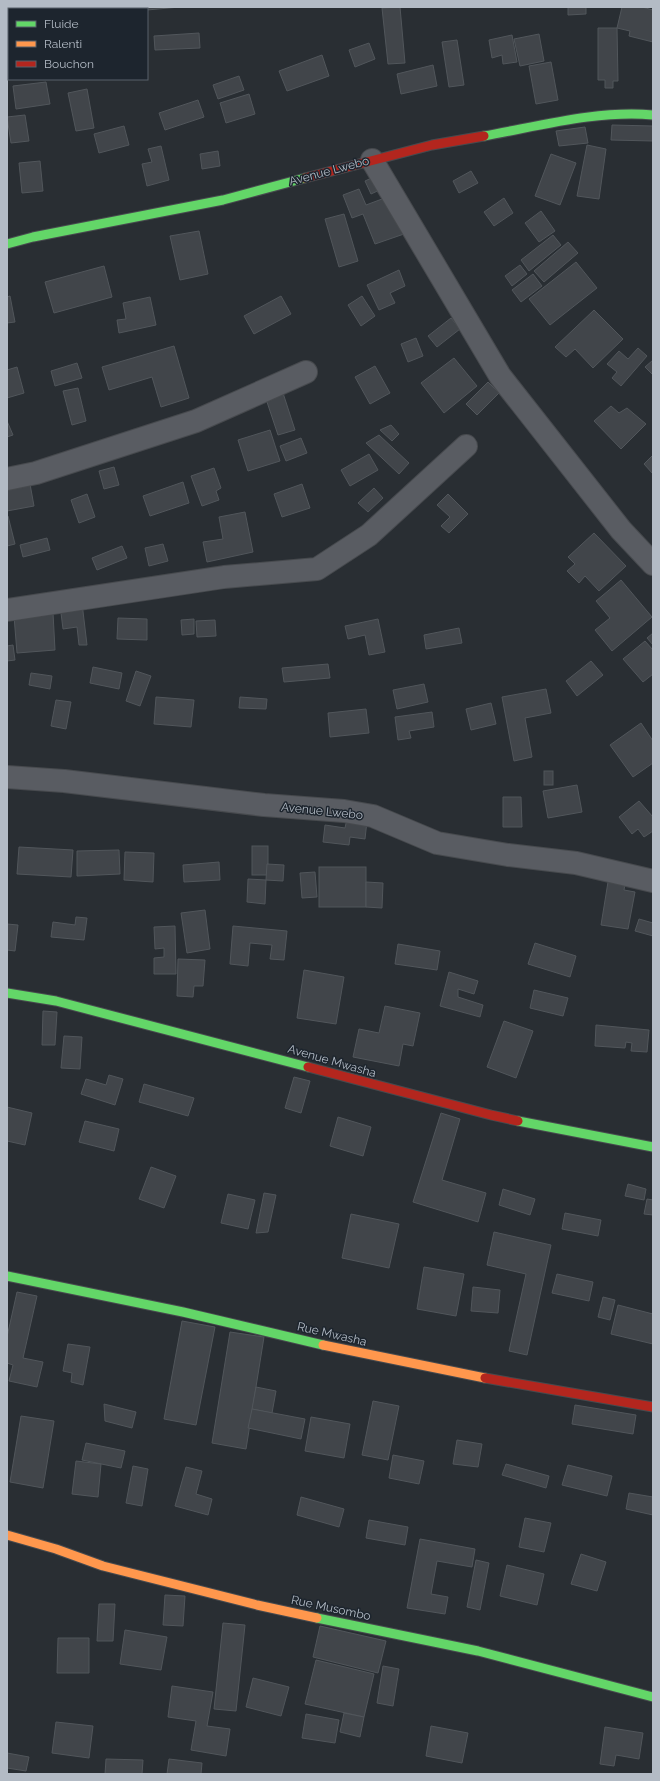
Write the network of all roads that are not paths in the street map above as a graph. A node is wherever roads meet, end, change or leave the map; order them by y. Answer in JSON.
{"nodes":[{"id":1,"x":653,"y":115,"type":"edge"},
{"id":2,"x":372,"y":160,"type":"junction"},
{"id":3,"x":7,"y":244,"type":"edge"},
{"id":4,"x":306,"y":372,"type":"dead end"},
{"id":5,"x":466,"y":446,"type":"dead end"},
{"id":6,"x":7,"y":479,"type":"edge"},
{"id":7,"x":653,"y":564,"type":"edge"},
{"id":8,"x":7,"y":610,"type":"edge"},
{"id":9,"x":7,"y":777,"type":"edge"},
{"id":10,"x":653,"y":881,"type":"edge"},
{"id":11,"x":7,"y":993,"type":"edge"},
{"id":12,"x":653,"y":1147,"type":"edge"},
{"id":13,"x":7,"y":1276,"type":"edge"},
{"id":14,"x":653,"y":1407,"type":"edge"},
{"id":15,"x":7,"y":1535,"type":"edge"},
{"id":16,"x":653,"y":1697,"type":"edge"}],
"edges":[{"from":1,"to":2,"type":"street","name":"Avenue Lwebo"},
{"from":2,"to":3,"type":"street","name":"Avenue Lwebo"},
{"from":2,"to":7,"type":"street"},
{"from":4,"to":6,"type":"street"},
{"from":5,"to":8,"type":"street"},
{"from":9,"to":10,"type":"street","name":"Avenue Lwebo"},
{"from":11,"to":12,"type":"street","name":"Avenue Mwasha"},
{"from":13,"to":14,"type":"street","name":"Rue Mwasha"},
{"from":15,"to":16,"type":"street","name":"Rue Musombo"}]}
